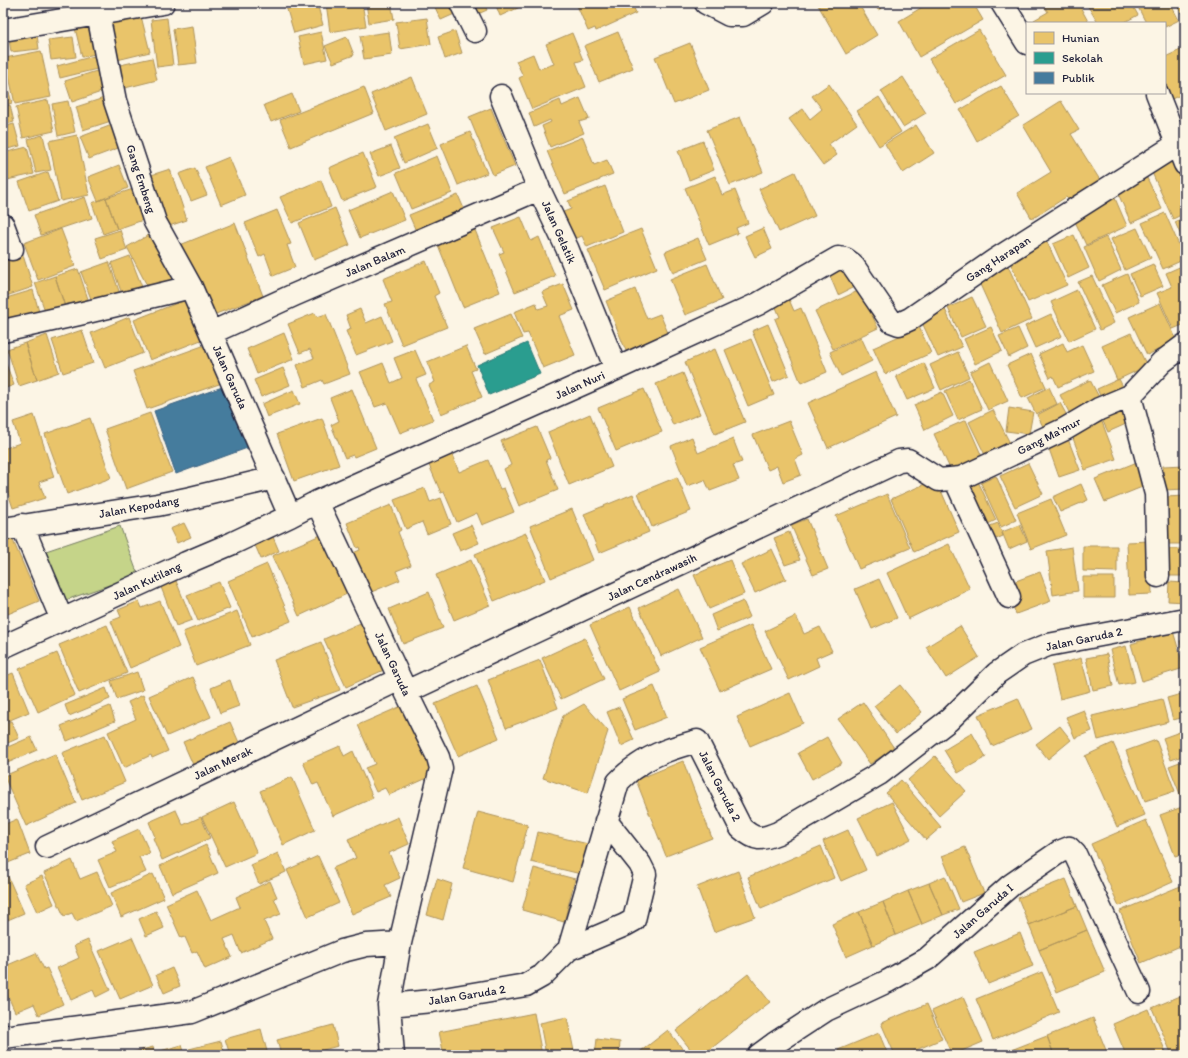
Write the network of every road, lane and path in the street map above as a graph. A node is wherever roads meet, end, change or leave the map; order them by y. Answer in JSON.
{"nodes":[{"id":1,"x":163,"y":3,"type":"edge"},
{"id":2,"x":461,"y":3,"type":"edge"},
{"id":3,"x":706,"y":3,"type":"edge"},
{"id":4,"x":763,"y":3,"type":"edge"},
{"id":5,"x":1002,"y":3,"type":"edge"},
{"id":6,"x":98,"y":14,"type":"junction"},
{"id":7,"x":3,"y":30,"type":"edge"},
{"id":8,"x":475,"y":30,"type":"dead end"},
{"id":9,"x":1026,"y":40,"type":"edge"},
{"id":10,"x":1157,"y":94,"type":"edge"},
{"id":11,"x":501,"y":96,"type":"dead end"},
{"id":12,"x":1183,"y":159,"type":"edge"},
{"id":13,"x":539,"y":189,"type":"junction"},
{"id":14,"x":3,"y":225,"type":"edge"},
{"id":15,"x":12,"y":249,"type":"dead end"},
{"id":16,"x":838,"y":258,"type":"joint"},
{"id":17,"x":191,"y":287,"type":"junction"},
{"id":18,"x":3,"y":331,"type":"edge"},
{"id":19,"x":211,"y":333,"type":"junction"},
{"id":20,"x":1185,"y":345,"type":"edge"},
{"id":21,"x":616,"y":369,"type":"junction"},
{"id":22,"x":1130,"y":396,"type":"junction"},
{"id":23,"x":899,"y":461,"type":"joint"},
{"id":24,"x":274,"y":478,"type":"junction"},
{"id":25,"x":955,"y":479,"type":"junction"},
{"id":26,"x":317,"y":502,"type":"junction"},
{"id":27,"x":290,"y":516,"type":"junction"},
{"id":28,"x":13,"y":527,"type":"edge"},
{"id":29,"x":1158,"y":576,"type":"dead end"},
{"id":30,"x":1009,"y":597,"type":"dead end"},
{"id":31,"x":1185,"y":619,"type":"edge"},
{"id":32,"x":62,"y":620,"type":"junction"},
{"id":33,"x":3,"y":647,"type":"edge"},
{"id":34,"x":403,"y":686,"type":"junction"},
{"id":35,"x":606,"y":821,"type":"junction"},
{"id":36,"x":47,"y":847,"type":"dead end"},
{"id":37,"x":400,"y":943,"type":"junction"},
{"id":38,"x":569,"y":949,"type":"junction"},
{"id":39,"x":1139,"y":992,"type":"dead end"},
{"id":40,"x":389,"y":1005,"type":"junction"},
{"id":41,"x":3,"y":1037,"type":"edge"},
{"id":42,"x":393,"y":1055,"type":"edge"},
{"id":43,"x":759,"y":1055,"type":"edge"}],
"edges":[{"from":1,"to":6,"type":"street"},
{"from":2,"to":8,"type":"street"},
{"from":3,"to":4,"type":"street"},
{"from":5,"to":9,"type":"street"},
{"from":6,"to":7,"type":"street"},
{"from":6,"to":17,"type":"street","name":"Gang Embeng"},
{"from":10,"to":12,"type":"street"},
{"from":11,"to":13,"type":"street","name":"Jalan Gelatik"},
{"from":12,"to":16,"type":"street","name":"Gang Harapan"},
{"from":13,"to":19,"type":"street","name":"Jalan Balam"},
{"from":13,"to":21,"type":"street","name":"Jalan Gelatik"},
{"from":14,"to":15,"type":"street"},
{"from":16,"to":21,"type":"street","name":"Jalan Nuri"},
{"from":17,"to":18,"type":"street"},
{"from":17,"to":19,"type":"street","name":"Gang Embeng"},
{"from":19,"to":24,"type":"street","name":"Jalan Garuda"},
{"from":20,"to":22,"type":"street","name":"Gang Ma'mur"},
{"from":21,"to":26,"type":"street","name":"Jalan Nuri"},
{"from":22,"to":25,"type":"street","name":"Gang Ma'mur"},
{"from":22,"to":29,"type":"street"},
{"from":23,"to":25,"type":"street","name":"Gang Ma'mur"},
{"from":23,"to":34,"type":"street","name":"Jalan Cendrawasih"},
{"from":24,"to":27,"type":"street","name":"Jalan Garuda"},
{"from":24,"to":28,"type":"street","name":"Jalan Kepodang"},
{"from":25,"to":30,"type":"street"},
{"from":26,"to":27,"type":"street"},
{"from":26,"to":34,"type":"street","name":"Jalan Garuda"},
{"from":27,"to":32,"type":"street","name":"Jalan Kutilang"},
{"from":28,"to":32,"type":"street"},
{"from":31,"to":35,"type":"street","name":"Jalan Garuda 2"},
{"from":32,"to":33,"type":"street","name":"Jalan Kutilang"},
{"from":34,"to":36,"type":"street","name":"Jalan Merak"},
{"from":34,"to":37,"type":"street","name":"Jalan Garuda"},
{"from":35,"to":38,"type":"street","name":"Jalan Garuda 2"},
{"from":35,"to":38,"type":"street"},
{"from":37,"to":40,"type":"street","name":"Jalan Garuda"},
{"from":37,"to":41,"type":"street"},
{"from":38,"to":40,"type":"street","name":"Jalan Garuda 2"},
{"from":39,"to":43,"type":"street","name":"Jalan Garuda I"},
{"from":40,"to":42,"type":"street","name":"Jalan Garuda"}]}
